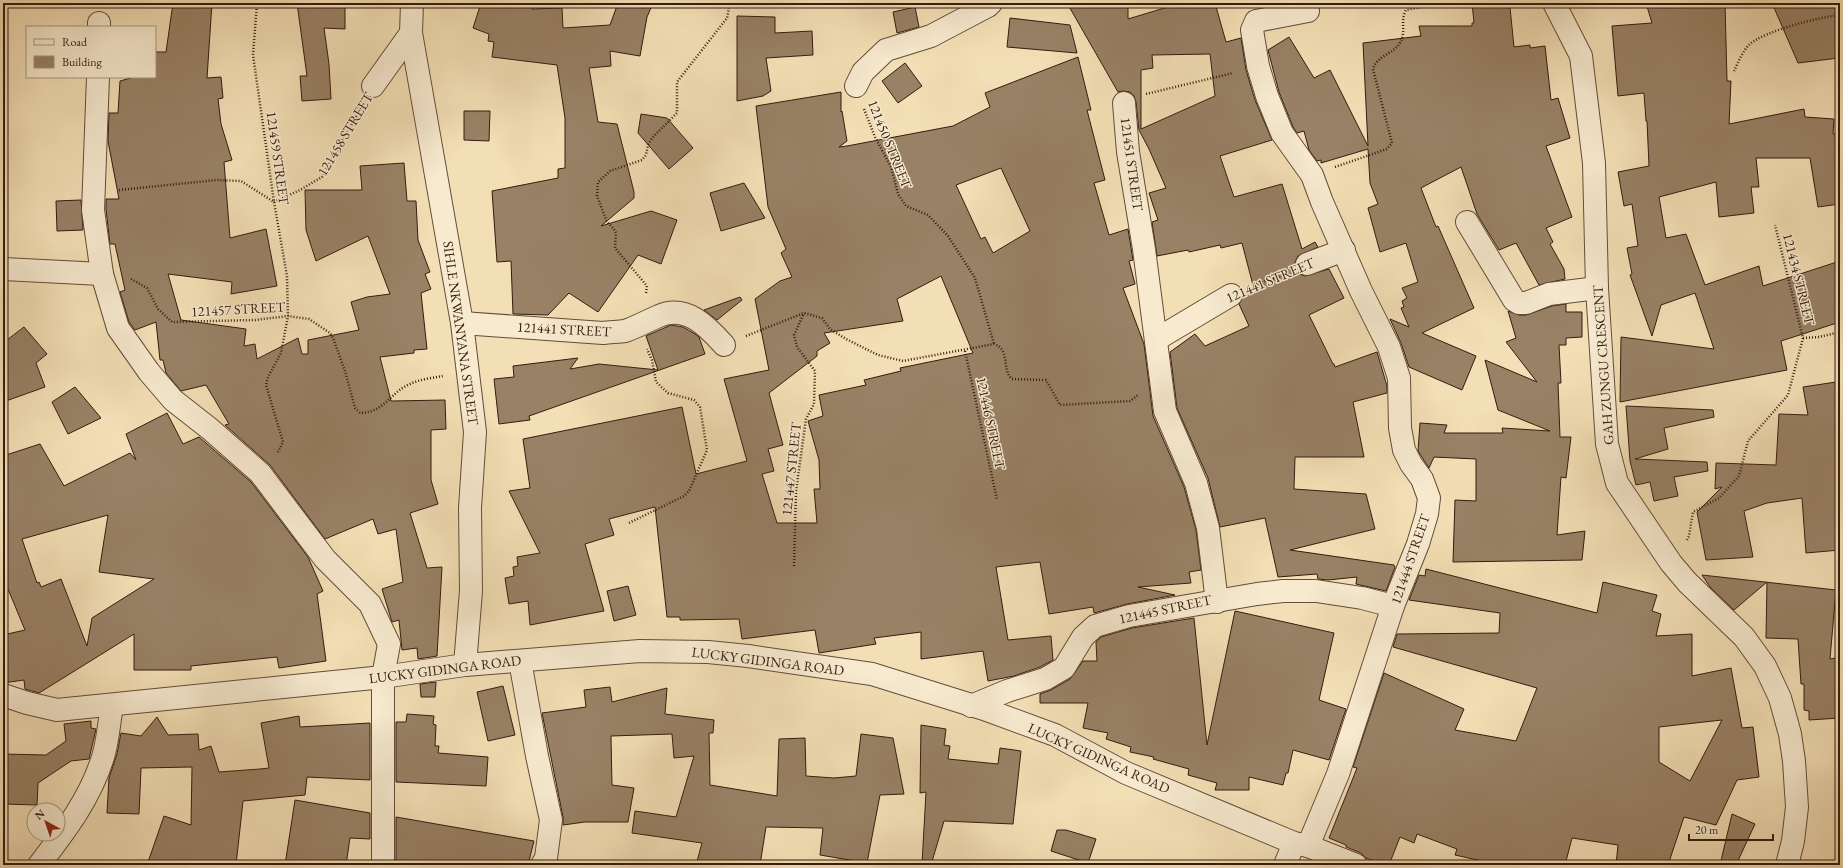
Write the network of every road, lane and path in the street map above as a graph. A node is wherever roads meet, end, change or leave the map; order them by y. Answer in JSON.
{"nodes":[{"id":1,"x":257,"y":3,"type":"edge"},
{"id":2,"x":412,"y":3,"type":"edge"},
{"id":3,"x":730,"y":3,"type":"edge"},
{"id":4,"x":991,"y":3,"type":"edge"},
{"id":5,"x":1442,"y":3,"type":"edge"},
{"id":6,"x":1554,"y":3,"type":"edge"},
{"id":7,"x":1308,"y":11,"type":"dead end"},
{"id":8,"x":1840,"y":15,"type":"edge"},
{"id":9,"x":411,"y":33,"type":"junction"},
{"id":10,"x":1258,"y":66,"type":"junction"},
{"id":11,"x":1734,"y":70,"type":"dead end"},
{"id":12,"x":98,"y":78,"type":"edge"},
{"id":13,"x":373,"y":86,"type":"joint"},
{"id":14,"x":856,"y":86,"type":"joint"},
{"id":15,"x":1124,"y":103,"type":"joint"},
{"id":16,"x":1312,"y":175,"type":"junction"},
{"id":17,"x":94,"y":193,"type":"junction"},
{"id":18,"x":274,"y":202,"type":"junction"},
{"id":19,"x":1467,"y":222,"type":"dead end"},
{"id":20,"x":1775,"y":225,"type":"dead end"},
{"id":21,"x":1344,"y":250,"type":"junction"},
{"id":22,"x":1307,"y":264,"type":"joint"},
{"id":23,"x":3,"y":269,"type":"edge"},
{"id":24,"x":102,"y":274,"type":"junction"},
{"id":25,"x":1597,"y":288,"type":"junction"},
{"id":26,"x":1231,"y":295,"type":"joint"},
{"id":27,"x":804,"y":313,"type":"junction"},
{"id":28,"x":288,"y":316,"type":"junction"},
{"id":29,"x":462,"y":323,"type":"junction"},
{"id":30,"x":638,"y":326,"type":"junction"},
{"id":31,"x":1840,"y":332,"type":"edge"},
{"id":32,"x":1803,"y":338,"type":"junction"},
{"id":33,"x":1157,"y":339,"type":"junction"},
{"id":34,"x":994,"y":344,"type":"junction"},
{"id":35,"x":724,"y":345,"type":"joint"},
{"id":36,"x":965,"y":351,"type":"junction"},
{"id":37,"x":468,"y":370,"type":"junction"},
{"id":38,"x":1162,"y":388,"type":"junction"},
{"id":39,"x":260,"y":473,"type":"junction"},
{"id":40,"x":997,"y":500,"type":"dead end"},
{"id":41,"x":629,"y":523,"type":"dead end"},
{"id":42,"x":1672,"y":563,"type":"junction"},
{"id":43,"x":794,"y":566,"type":"dead end"},
{"id":44,"x":1217,"y":602,"type":"junction"},
{"id":45,"x":1393,"y":606,"type":"junction"},
{"id":46,"x":520,"y":661,"type":"junction"},
{"id":47,"x":466,"y":666,"type":"junction"},
{"id":48,"x":383,"y":677,"type":"junction"},
{"id":49,"x":3,"y":695,"type":"edge"},
{"id":50,"x":112,"y":706,"type":"junction"},
{"id":51,"x":971,"y":706,"type":"junction"},
{"id":52,"x":1301,"y":844,"type":"junction"},
{"id":53,"x":39,"y":865,"type":"edge"},
{"id":54,"x":383,"y":865,"type":"edge"},
{"id":55,"x":542,"y":865,"type":"edge"},
{"id":56,"x":1285,"y":865,"type":"edge"},
{"id":57,"x":1356,"y":865,"type":"edge"},
{"id":58,"x":1787,"y":865,"type":"edge"}],
"edges":[{"from":1,"to":18,"type":"path","name":"121459 STREET"},
{"from":2,"to":9,"type":"street","name":"SIHLE NKWANYANA STREET"},
{"from":3,"to":30,"type":"path"},
{"from":4,"to":14,"type":"street"},
{"from":5,"to":16,"type":"path"},
{"from":6,"to":25,"type":"street","name":"GAH ZUNGU CRESCENT"},
{"from":7,"to":10,"type":"street","name":"121444 STREET"},
{"from":8,"to":11,"type":"path"},
{"from":9,"to":13,"type":"street","name":"121458 STREET"},
{"from":9,"to":29,"type":"street","name":"SIHLE NKWANYANA STREET"},
{"from":10,"to":15,"type":"path","name":"121451 STREET"},
{"from":10,"to":16,"type":"street","name":"121444 STREET"},
{"from":12,"to":17,"type":"street"},
{"from":13,"to":18,"type":"path","name":"121458 STREET"},
{"from":14,"to":34,"type":"path","name":"121450 STREET"},
{"from":15,"to":33,"type":"street","name":"121451 STREET"},
{"from":16,"to":21,"type":"street","name":"121444 STREET"},
{"from":17,"to":18,"type":"path"},
{"from":17,"to":24,"type":"street"},
{"from":18,"to":28,"type":"path","name":"121459 STREET"},
{"from":19,"to":25,"type":"street"},
{"from":20,"to":32,"type":"path","name":"121434 STREET"},
{"from":21,"to":22,"type":"street","name":"121441 STREET"},
{"from":21,"to":45,"type":"street","name":"121444 STREET"},
{"from":22,"to":26,"type":"path","name":"121441 STREET"},
{"from":23,"to":24,"type":"street"},
{"from":24,"to":28,"type":"path","name":"121457 STREET"},
{"from":24,"to":39,"type":"street"},
{"from":25,"to":42,"type":"street","name":"GAH ZUNGU CRESCENT"},
{"from":26,"to":33,"type":"street","name":"121441 STREET"},
{"from":27,"to":35,"type":"path"},
{"from":27,"to":36,"type":"path"},
{"from":27,"to":43,"type":"path","name":"121447 STREET"},
{"from":28,"to":37,"type":"path","name":"121457 STREET"},
{"from":28,"to":39,"type":"path","name":"121459 STREET"},
{"from":29,"to":30,"type":"street","name":"121441 STREET"},
{"from":29,"to":37,"type":"street","name":"SIHLE NKWANYANA STREET"},
{"from":30,"to":35,"type":"street","name":"121441 STREET"},
{"from":30,"to":41,"type":"path"},
{"from":31,"to":32,"type":"path"},
{"from":32,"to":42,"type":"path"},
{"from":33,"to":38,"type":"street","name":"121445 STREET"},
{"from":34,"to":36,"type":"path"},
{"from":34,"to":38,"type":"path"},
{"from":36,"to":40,"type":"path","name":"121446 STREET"},
{"from":37,"to":47,"type":"street","name":"SIHLE NKWANYANA STREET"},
{"from":38,"to":44,"type":"street","name":"121445 STREET"},
{"from":39,"to":48,"type":"street"},
{"from":42,"to":58,"type":"street","name":"GAH ZUNGU CRESCENT"},
{"from":44,"to":45,"type":"street"},
{"from":44,"to":51,"type":"street","name":"121445 STREET"},
{"from":45,"to":52,"type":"street","name":"121444 STREET"},
{"from":46,"to":47,"type":"street","name":"LUCKY GIDINGA ROAD"},
{"from":46,"to":51,"type":"street","name":"LUCKY GIDINGA ROAD"},
{"from":46,"to":55,"type":"street"},
{"from":47,"to":48,"type":"street","name":"LUCKY GIDINGA ROAD"},
{"from":48,"to":50,"type":"street","name":"LUCKY GIDINGA ROAD"},
{"from":48,"to":54,"type":"street"},
{"from":49,"to":50,"type":"street","name":"LUCKY GIDINGA ROAD"},
{"from":50,"to":53,"type":"street"},
{"from":51,"to":52,"type":"street","name":"LUCKY GIDINGA ROAD"},
{"from":52,"to":56,"type":"street","name":"121444 STREET"},
{"from":52,"to":57,"type":"street","name":"LUCKY GIDINGA ROAD"}]}
